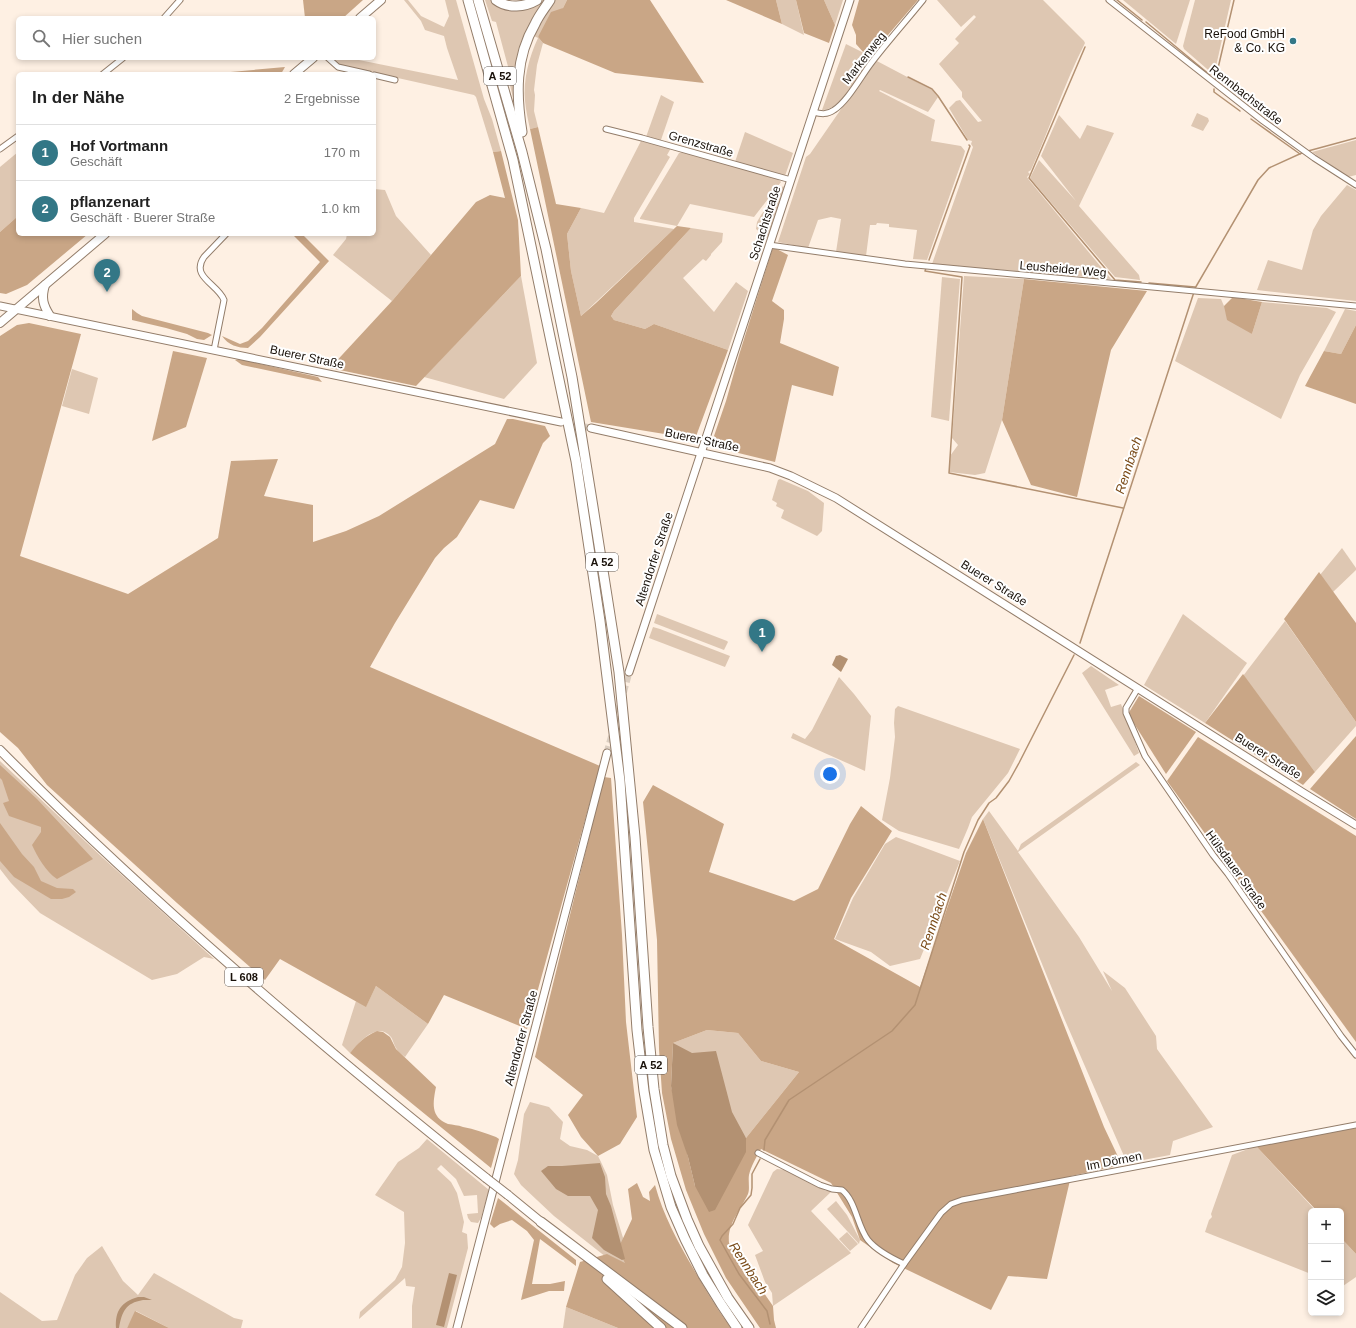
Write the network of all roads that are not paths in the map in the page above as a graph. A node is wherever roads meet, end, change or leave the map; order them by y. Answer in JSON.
{"nodes":[{"id":1,"x":180,"y":0,"type":"edge"},
{"id":2,"x":381,"y":0,"type":"edge"},
{"id":3,"x":468,"y":0,"type":"edge"},
{"id":4,"x":478,"y":0,"type":"edge"},
{"id":5,"x":496,"y":0,"type":"edge"},
{"id":6,"x":537,"y":0,"type":"edge"},
{"id":7,"x":550,"y":0,"type":"edge"},
{"id":8,"x":850,"y":0,"type":"edge"},
{"id":9,"x":923,"y":0,"type":"edge"},
{"id":10,"x":1109,"y":0,"type":"edge"},
{"id":11,"x":166,"y":16,"type":"edge"},
{"id":12,"x":362,"y":16,"type":"edge"},
{"id":13,"x":120,"y":60,"type":"edge"},
{"id":14,"x":311,"y":60,"type":"edge"},
{"id":15,"x":330,"y":60,"type":"edge"},
{"id":16,"x":106,"y":72,"type":"edge"},
{"id":17,"x":296,"y":72,"type":"edge"},
{"id":18,"x":360,"y":72,"type":"edge"},
{"id":19,"x":376,"y":75,"type":"edge"},
{"id":20,"x":395,"y":80,"type":"dead end"},
{"id":21,"x":814,"y":112,"type":"junction"},
{"id":22,"x":606,"y":129,"type":"dead end"},
{"id":23,"x":16,"y":137,"type":"edge"},
{"id":24,"x":0,"y":149,"type":"edge"},
{"id":25,"x":522,"y":152,"type":"junction"},
{"id":26,"x":791,"y":180,"type":"junction"},
{"id":27,"x":1356,"y":185,"type":"edge"},
{"id":28,"x":103,"y":236,"type":"edge"},
{"id":29,"x":224,"y":236,"type":"edge"},
{"id":30,"x":769,"y":245,"type":"junction"},
{"id":31,"x":45,"y":285,"type":"junction"},
{"id":32,"x":0,"y":306,"type":"edge"},
{"id":33,"x":1356,"y":306,"type":"edge"},
{"id":34,"x":17,"y":309,"type":"junction"},
{"id":35,"x":50,"y":316,"type":"junction"},
{"id":36,"x":0,"y":323,"type":"edge"},
{"id":37,"x":214,"y":350,"type":"junction"},
{"id":38,"x":560,"y":422,"type":"tunnel mouth"},
{"id":39,"x":591,"y":428,"type":"tunnel mouth"},
{"id":40,"x":701,"y":453,"type":"junction"},
{"id":41,"x":629,"y":672,"type":"tunnel mouth"},
{"id":42,"x":1138,"y":688,"type":"junction"},
{"id":43,"x":0,"y":750,"type":"edge"},
{"id":44,"x":607,"y":753,"type":"tunnel mouth"},
{"id":45,"x":1356,"y":825,"type":"edge"},
{"id":46,"x":1356,"y":1055,"type":"edge"},
{"id":47,"x":1356,"y":1125,"type":"edge"},
{"id":48,"x":758,"y":1153,"type":"dead end"},
{"id":49,"x":541,"y":1222,"type":"junction"},
{"id":50,"x":904,"y":1264,"type":"junction"},
{"id":51,"x":457,"y":1328,"type":"edge"},
{"id":52,"x":661,"y":1328,"type":"edge"},
{"id":53,"x":682,"y":1328,"type":"edge"},
{"id":54,"x":737,"y":1328,"type":"edge"},
{"id":55,"x":750,"y":1328,"type":"edge"},
{"id":56,"x":861,"y":1328,"type":"edge"}],
"edges":[{"from":1,"to":11,"type":"street"},
{"from":2,"to":12,"type":"main road"},
{"from":3,"to":54,"type":"highway","number":"A 52"},
{"from":4,"to":25,"type":"highway","number":"A 52"},
{"from":5,"to":6,"type":"highway"},
{"from":7,"to":25,"type":"highway"},
{"from":8,"to":21,"type":"main road","name":"Schachtstraße"},
{"from":9,"to":21,"type":"street","name":"Markenweg"},
{"from":10,"to":27,"type":"street","name":"Rennbachstraße"},
{"from":13,"to":16,"type":"street"},
{"from":14,"to":17,"type":"main road"},
{"from":15,"to":18,"type":"street"},
{"from":19,"to":20,"type":"street"},
{"from":21,"to":26,"type":"main road","name":"Schachtstraße"},
{"from":22,"to":26,"type":"street","name":"Grenzstraße"},
{"from":23,"to":24,"type":"street"},
{"from":25,"to":55,"type":"highway","number":"A 52"},
{"from":26,"to":30,"type":"main road","name":"Schachtstraße"},
{"from":28,"to":31,"type":"main road"},
{"from":29,"to":37,"type":"street"},
{"from":30,"to":33,"type":"street","name":"Leusheider Weg"},
{"from":30,"to":40,"type":"main road","name":"Schachtstraße"},
{"from":31,"to":34,"type":"main road"},
{"from":31,"to":35,"type":"main road"},
{"from":32,"to":34,"type":"main road","name":"Buerer Straße"},
{"from":34,"to":35,"type":"main road","name":"Buerer Straße"},
{"from":34,"to":36,"type":"main road"},
{"from":35,"to":37,"type":"main road","name":"Buerer Straße"},
{"from":37,"to":38,"type":"main road","name":"Buerer Straße"},
{"from":39,"to":40,"type":"main road","name":"Buerer Straße"},
{"from":40,"to":41,"type":"main road","name":"Altendorfer Straße"},
{"from":40,"to":42,"type":"main road","name":"Buerer Straße"},
{"from":42,"to":45,"type":"main road","name":"Buerer Straße"},
{"from":42,"to":46,"type":"street","name":"Hülsdauer Straße"},
{"from":43,"to":49,"type":"main road","number":"L 608","bridge":true},
{"from":44,"to":51,"type":"main road","name":"Altendorfer Straße"},
{"from":47,"to":50,"type":"street","name":"Im Dörnen"},
{"from":48,"to":50,"type":"street"},
{"from":49,"to":52,"type":"highway"},
{"from":49,"to":53,"type":"highway"},
{"from":50,"to":56,"type":"street","name":"Im Dörnen"}]}
